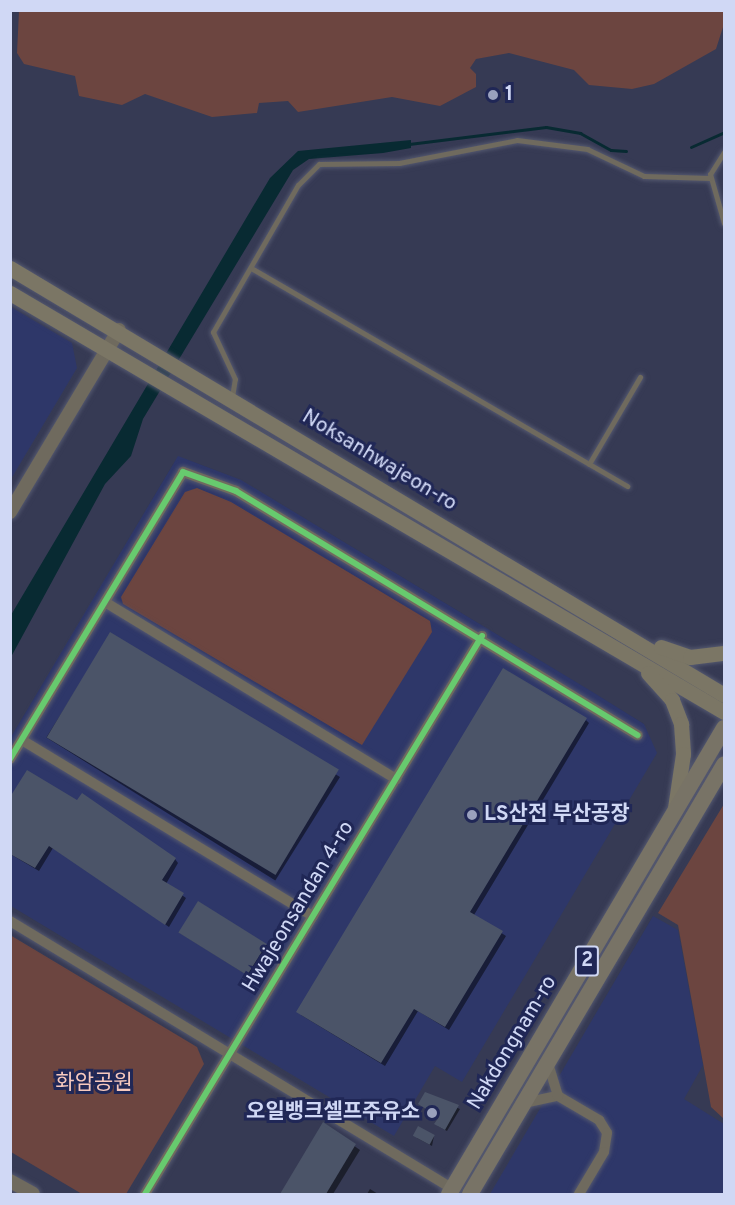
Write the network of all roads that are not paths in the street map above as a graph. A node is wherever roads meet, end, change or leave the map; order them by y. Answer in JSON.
{"nodes":[{"id":1,"x":724,"y":152,"type":"edge"},
{"id":2,"x":710,"y":178,"type":"junction"},
{"id":3,"x":724,"y":224,"type":"edge"},
{"id":4,"x":10,"y":268,"type":"edge"},
{"id":5,"x":251,"y":268,"type":"junction"},
{"id":6,"x":10,"y":293,"type":"edge"},
{"id":7,"x":119,"y":330,"type":"junction"},
{"id":8,"x":107,"y":351,"type":"junction"},
{"id":9,"x":640,"y":377,"type":"dead end"},
{"id":10,"x":232,"y":397,"type":"junction"},
{"id":11,"x":589,"y":464,"type":"junction"},
{"id":12,"x":627,"y":486,"type":"dead end"},
{"id":13,"x":10,"y":512,"type":"edge"},
{"id":14,"x":105,"y":602,"type":"junction"},
{"id":15,"x":615,"y":628,"type":"junction"},
{"id":16,"x":482,"y":636,"type":"junction"},
{"id":17,"x":724,"y":653,"type":"edge"},
{"id":18,"x":632,"y":660,"type":"junction"},
{"id":19,"x":724,"y":695,"type":"edge"},
{"id":20,"x":724,"y":712,"type":"edge"},
{"id":21,"x":724,"y":728,"type":"edge"},
{"id":22,"x":638,"y":735,"type":"dead end"},
{"id":23,"x":22,"y":740,"type":"junction"},
{"id":24,"x":10,"y":759,"type":"edge"},
{"id":25,"x":724,"y":765,"type":"edge"},
{"id":26,"x":396,"y":778,"type":"junction"},
{"id":27,"x":675,"y":812,"type":"junction"},
{"id":28,"x":314,"y":916,"type":"junction"},
{"id":29,"x":10,"y":921,"type":"edge"},
{"id":30,"x":230,"y":1054,"type":"junction"},
{"id":31,"x":548,"y":1063,"type":"junction"},
{"id":32,"x":558,"y":1096,"type":"junction"},
{"id":33,"x":524,"y":1103,"type":"junction"},
{"id":34,"x":10,"y":1181,"type":"edge"},
{"id":35,"x":451,"y":1192,"type":"edge"},
{"id":36,"x":33,"y":1194,"type":"edge"},
{"id":37,"x":145,"y":1194,"type":"edge"},
{"id":38,"x":470,"y":1194,"type":"edge"},
{"id":39,"x":579,"y":1194,"type":"edge"}],
"edges":[{"from":1,"to":2,"type":"lane"},
{"from":2,"to":3,"type":"lane"},
{"from":2,"to":5,"type":"lane"},
{"from":4,"to":7,"type":"main road","name":"Noksanhwajeon-ro"},
{"from":5,"to":10,"type":"lane"},
{"from":5,"to":11,"type":"lane"},
{"from":6,"to":8,"type":"main road","name":"Noksanhwajeon-ro"},
{"from":7,"to":8,"type":"street"},
{"from":7,"to":10,"type":"main road","name":"Noksanhwajeon-ro"},
{"from":8,"to":13,"type":"street"},
{"from":8,"to":18,"type":"main road","name":"Noksanhwajeon-ro"},
{"from":9,"to":11,"type":"lane"},
{"from":10,"to":15,"type":"main road","name":"Noksanhwajeon-ro"},
{"from":11,"to":12,"type":"lane"},
{"from":14,"to":16,"type":"street"},
{"from":14,"to":23,"type":"street"},
{"from":14,"to":26,"type":"street"},
{"from":15,"to":17,"type":"main road"},
{"from":15,"to":19,"type":"main road","name":"Noksanhwajeon-ro"},
{"from":16,"to":22,"type":"street"},
{"from":16,"to":26,"type":"street","name":"Hwajeonsandan 4-ro"},
{"from":18,"to":20,"type":"main road","name":"Noksanhwajeon-ro"},
{"from":18,"to":27,"type":"main road"},
{"from":21,"to":27,"type":"main road","name":"Nakdongnam-ro","number":"2"},
{"from":23,"to":24,"type":"street"},
{"from":23,"to":28,"type":"street"},
{"from":25,"to":31,"type":"main road","name":"Nakdongnam-ro","number":"2"},
{"from":26,"to":28,"type":"street","name":"Hwajeonsandan 4-ro"},
{"from":27,"to":35,"type":"main road","name":"Nakdongnam-ro","number":"2"},
{"from":28,"to":30,"type":"street","name":"Hwajeonsandan 4-ro"},
{"from":29,"to":30,"type":"street"},
{"from":30,"to":35,"type":"street"},
{"from":30,"to":37,"type":"street","name":"Hwajeonsandan 4-ro"},
{"from":31,"to":32,"type":"street"},
{"from":31,"to":33,"type":"main road","name":"Nakdongnam-ro","number":"2"},
{"from":32,"to":33,"type":"street"},
{"from":32,"to":39,"type":"street"},
{"from":33,"to":38,"type":"main road","name":"Nakdongnam-ro","number":"2"},
{"from":34,"to":36,"type":"street"}]}
